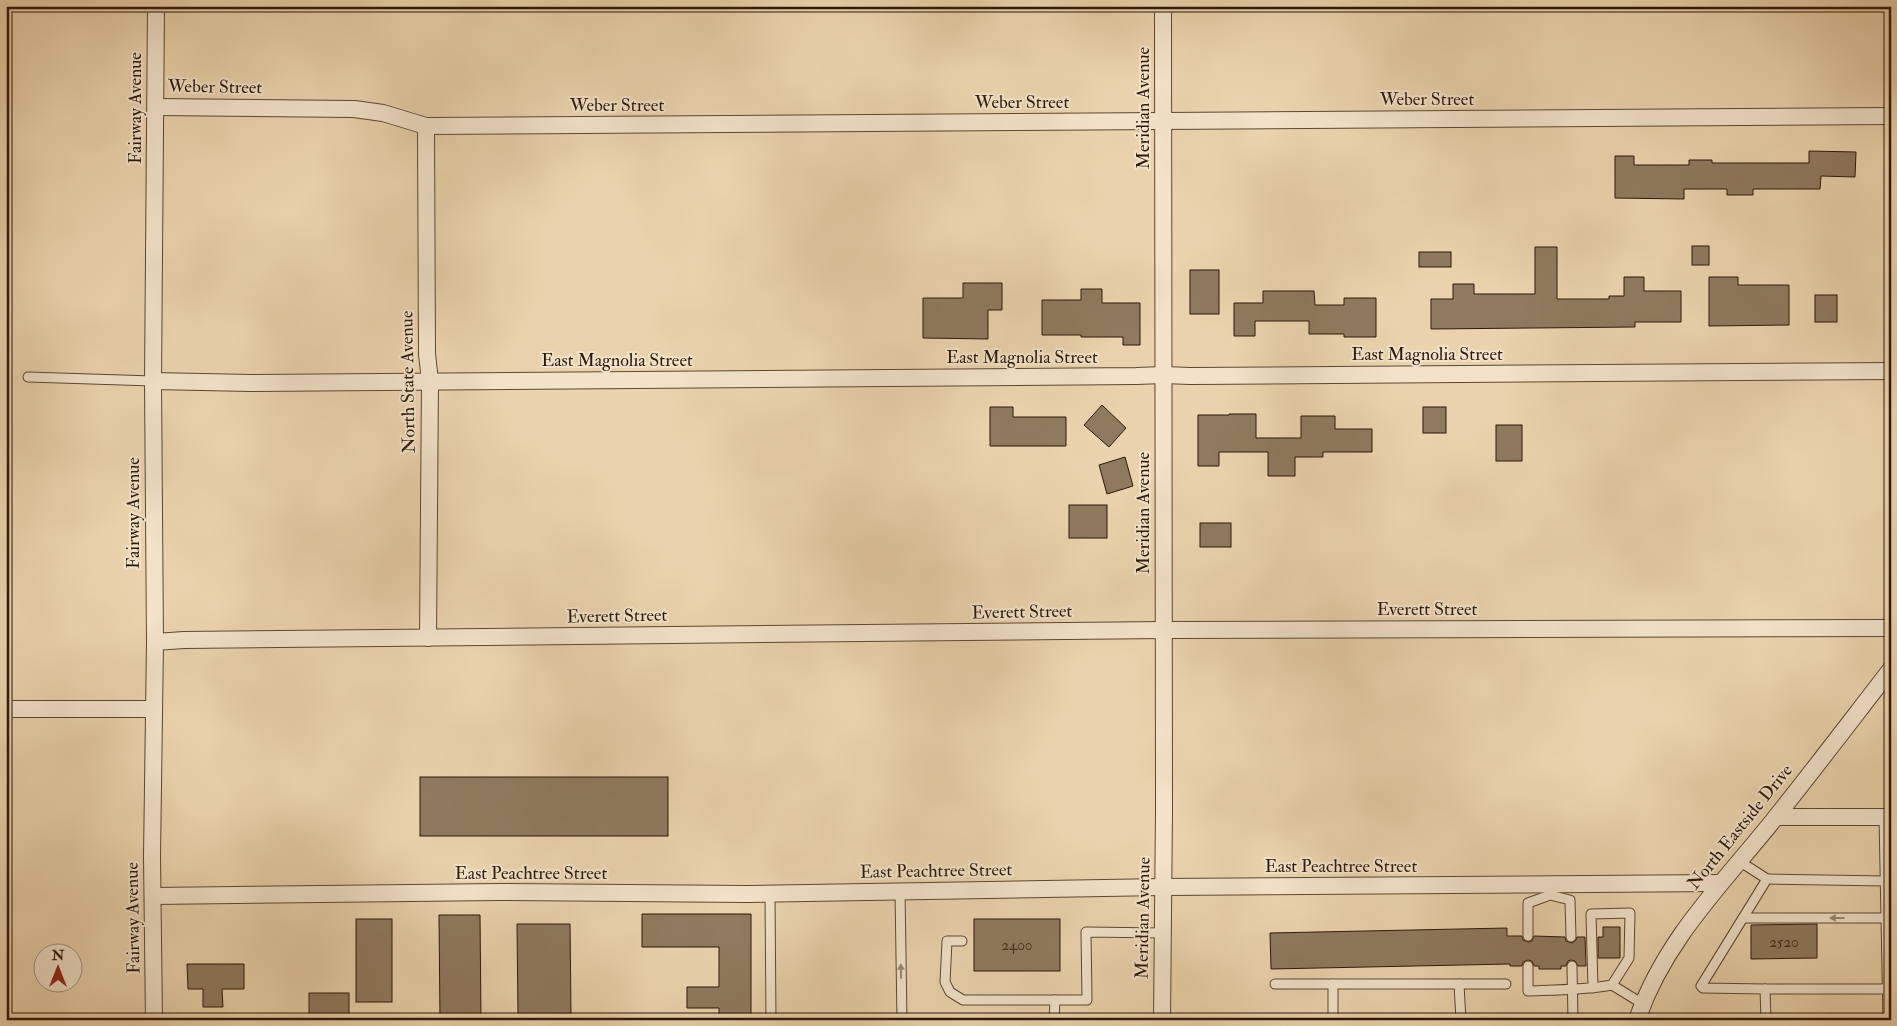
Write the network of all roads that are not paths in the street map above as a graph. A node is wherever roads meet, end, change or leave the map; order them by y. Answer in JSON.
{"nodes":[{"id":1,"x":156,"y":6,"type":"edge"},
{"id":2,"x":1163,"y":6,"type":"edge"},
{"id":3,"x":156,"y":107,"type":"junction"},
{"id":4,"x":1891,"y":116,"type":"edge"},
{"id":5,"x":1163,"y":122,"type":"junction"},
{"id":6,"x":426,"y":126,"type":"junction"},
{"id":7,"x":1891,"y":371,"type":"edge"},
{"id":8,"x":1164,"y":375,"type":"junction"},
{"id":9,"x":28,"y":377,"type":"dead end"},
{"id":10,"x":153,"y":381,"type":"junction"},
{"id":11,"x":430,"y":382,"type":"junction"},
{"id":12,"x":1891,"y":628,"type":"edge"},
{"id":13,"x":1164,"y":630,"type":"junction"},
{"id":14,"x":428,"y":638,"type":"junction"},
{"id":15,"x":154,"y":642,"type":"junction"},
{"id":16,"x":1891,"y":669,"type":"edge"},
{"id":17,"x":6,"y":709,"type":"edge"},
{"id":18,"x":153,"y":709,"type":"junction"},
{"id":19,"x":1776,"y":817,"type":"junction"},
{"id":20,"x":1887,"y":817,"type":"edge"},
{"id":21,"x":1739,"y":861,"type":"junction"},
{"id":22,"x":1767,"y":879,"type":"junction"},
{"id":23,"x":1885,"y":881,"type":"junction"},
{"id":24,"x":1719,"y":883,"type":"junction"},
{"id":25,"x":1163,"y":887,"type":"junction"},
{"id":26,"x":1549,"y":890,"type":"junction"},
{"id":27,"x":900,"y":891,"type":"junction"},
{"id":28,"x":770,"y":894,"type":"junction"},
{"id":29,"x":153,"y":896,"type":"junction"},
{"id":30,"x":1743,"y":918,"type":"junction"},
{"id":31,"x":1886,"y":918,"type":"junction"},
{"id":32,"x":1163,"y":933,"type":"junction"},
{"id":33,"x":1528,"y":936,"type":"dead end"},
{"id":34,"x":1572,"y":937,"type":"dead end"},
{"id":35,"x":962,"y":941,"type":"dead end"},
{"id":36,"x":1528,"y":966,"type":"dead end"},
{"id":37,"x":1572,"y":966,"type":"dead end"},
{"id":38,"x":1275,"y":984,"type":"dead end"},
{"id":39,"x":1333,"y":984,"type":"junction"},
{"id":40,"x":1459,"y":984,"type":"junction"},
{"id":41,"x":1506,"y":984,"type":"dead end"},
{"id":42,"x":1612,"y":985,"type":"junction"},
{"id":43,"x":1594,"y":988,"type":"junction"},
{"id":44,"x":1765,"y":989,"type":"junction"},
{"id":45,"x":1887,"y":989,"type":"junction"},
{"id":46,"x":1573,"y":990,"type":"junction"},
{"id":47,"x":1054,"y":1000,"type":"junction"},
{"id":48,"x":1643,"y":1004,"type":"junction"},
{"id":49,"x":154,"y":1020,"type":"edge"},
{"id":50,"x":771,"y":1020,"type":"edge"},
{"id":51,"x":902,"y":1020,"type":"edge"},
{"id":52,"x":1054,"y":1020,"type":"edge"},
{"id":53,"x":1162,"y":1020,"type":"edge"},
{"id":54,"x":1333,"y":1020,"type":"edge"},
{"id":55,"x":1461,"y":1020,"type":"edge"},
{"id":56,"x":1573,"y":1020,"type":"edge"},
{"id":57,"x":1638,"y":1020,"type":"edge"},
{"id":58,"x":1766,"y":1020,"type":"edge"},
{"id":59,"x":1888,"y":1020,"type":"edge"}],
"edges":[{"from":1,"to":3,"type":"street","name":"Fairway Avenue"},
{"from":2,"to":5,"type":"street","name":"Meridian Avenue"},
{"from":3,"to":6,"type":"street","name":"Weber Street"},
{"from":3,"to":10,"type":"street","name":"Fairway Avenue"},
{"from":4,"to":5,"type":"street","name":"Weber Street"},
{"from":5,"to":6,"type":"street","name":"Weber Street"},
{"from":5,"to":8,"type":"street","name":"Meridian Avenue"},
{"from":6,"to":11,"type":"street","name":"North State Avenue"},
{"from":7,"to":8,"type":"street","name":"East Magnolia Street"},
{"from":8,"to":11,"type":"street","name":"East Magnolia Street"},
{"from":8,"to":13,"type":"street","name":"Meridian Avenue"},
{"from":9,"to":10,"type":"lane"},
{"from":10,"to":11,"type":"street","name":"East Magnolia Street"},
{"from":10,"to":15,"type":"street","name":"Fairway Avenue"},
{"from":11,"to":14,"type":"street","name":"North State Avenue"},
{"from":12,"to":13,"type":"street","name":"Everett Street"},
{"from":13,"to":14,"type":"street","name":"Everett Street"},
{"from":13,"to":25,"type":"street","name":"Meridian Avenue"},
{"from":14,"to":15,"type":"street","name":"Everett Street"},
{"from":15,"to":18,"type":"street","name":"Fairway Avenue"},
{"from":16,"to":19,"type":"street","name":"North Eastside Drive"},
{"from":17,"to":18,"type":"street"},
{"from":18,"to":29,"type":"street","name":"Fairway Avenue"},
{"from":19,"to":20,"type":"street"},
{"from":19,"to":21,"type":"street","name":"North Eastside Drive"},
{"from":20,"to":23,"type":"lane"},
{"from":21,"to":22,"type":"lane"},
{"from":21,"to":24,"type":"street","name":"North Eastside Drive"},
{"from":22,"to":23,"type":"lane"},
{"from":22,"to":30,"type":"lane"},
{"from":23,"to":31,"type":"lane"},
{"from":24,"to":26,"type":"street","name":"East Peachtree Street"},
{"from":24,"to":48,"type":"street","name":"North Eastside Drive"},
{"from":25,"to":26,"type":"street","name":"East Peachtree Street"},
{"from":25,"to":27,"type":"street","name":"East Peachtree Street"},
{"from":25,"to":32,"type":"street","name":"Meridian Avenue"},
{"from":26,"to":33,"type":"lane"},
{"from":26,"to":34,"type":"lane"},
{"from":27,"to":28,"type":"street","name":"East Peachtree Street"},
{"from":51,"to":27,"type":"lane","one_way":true},
{"from":28,"to":29,"type":"street","name":"East Peachtree Street"},
{"from":28,"to":50,"type":"lane"},
{"from":29,"to":49,"type":"street","name":"Fairway Avenue"},
{"from":31,"to":30,"type":"lane","one_way":true},
{"from":30,"to":44,"type":"lane"},
{"from":31,"to":45,"type":"lane"},
{"from":32,"to":47,"type":"lane"},
{"from":32,"to":53,"type":"street","name":"Meridian Avenue"},
{"from":35,"to":47,"type":"lane"},
{"from":36,"to":46,"type":"lane"},
{"from":37,"to":46,"type":"lane"},
{"from":38,"to":39,"type":"lane"},
{"from":39,"to":40,"type":"lane"},
{"from":39,"to":54,"type":"lane"},
{"from":40,"to":41,"type":"lane"},
{"from":40,"to":55,"type":"lane"},
{"from":42,"to":43,"type":"lane"},
{"from":42,"to":43,"type":"lane"},
{"from":42,"to":48,"type":"lane"},
{"from":43,"to":46,"type":"lane"},
{"from":44,"to":45,"type":"lane"},
{"from":44,"to":58,"type":"lane"},
{"from":45,"to":59,"type":"lane"},
{"from":46,"to":56,"type":"lane"},
{"from":47,"to":52,"type":"lane"},
{"from":48,"to":57,"type":"street","name":"North Eastside Drive"}]}
